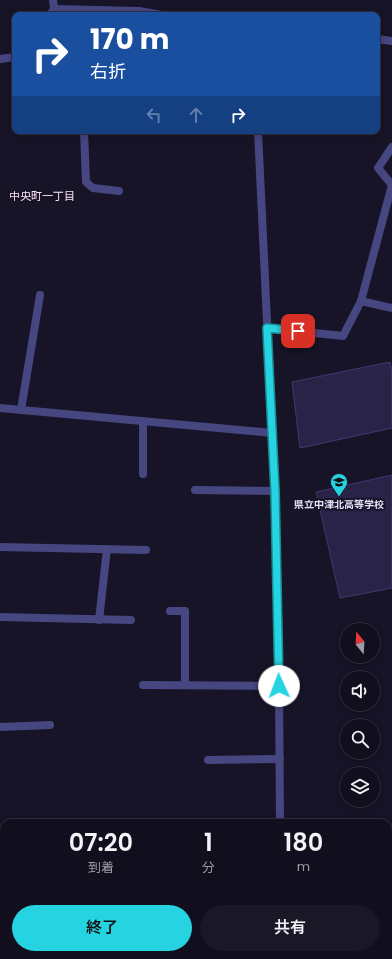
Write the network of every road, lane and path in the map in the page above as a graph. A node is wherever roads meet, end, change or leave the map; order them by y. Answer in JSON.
{"nodes":[{"id":1,"x":52,"y":8,"type":"edge"},
{"id":2,"x":79,"y":12,"type":"edge"},
{"id":3,"x":139,"y":12,"type":"edge"},
{"id":4,"x":380,"y":40,"type":"edge"},
{"id":5,"x":392,"y":41,"type":"edge"},
{"id":6,"x":12,"y":57,"type":"edge"},
{"id":7,"x":0,"y":59,"type":"edge"},
{"id":8,"x":84,"y":134,"type":"edge"},
{"id":9,"x":258,"y":134,"type":"edge"},
{"id":10,"x":392,"y":147,"type":"edge"},
{"id":11,"x":392,"y":185,"type":"edge"},
{"id":12,"x":119,"y":191,"type":"dead end"},
{"id":13,"x":40,"y":295,"type":"dead end"},
{"id":14,"x":361,"y":301,"type":"junction"},
{"id":15,"x":392,"y":308,"type":"edge"},
{"id":16,"x":267,"y":328,"type":"junction"},
{"id":17,"x":0,"y":408,"type":"edge"},
{"id":18,"x":21,"y":410,"type":"junction"},
{"id":19,"x":143,"y":421,"type":"junction"},
{"id":20,"x":272,"y":433,"type":"junction"},
{"id":21,"x":143,"y":474,"type":"dead end"},
{"id":22,"x":195,"y":490,"type":"dead end"},
{"id":23,"x":275,"y":491,"type":"junction"},
{"id":24,"x":0,"y":547,"type":"edge"},
{"id":25,"x":107,"y":549,"type":"junction"},
{"id":26,"x":146,"y":550,"type":"dead end"},
{"id":27,"x":170,"y":610,"type":"dead end"},
{"id":28,"x":0,"y":617,"type":"edge"},
{"id":29,"x":99,"y":620,"type":"junction"},
{"id":30,"x":131,"y":620,"type":"dead end"},
{"id":31,"x":143,"y":685,"type":"dead end"},
{"id":32,"x":185,"y":685,"type":"junction"},
{"id":33,"x":279,"y":686,"type":"junction"},
{"id":34,"x":50,"y":725,"type":"dead end"},
{"id":35,"x":0,"y":727,"type":"edge"},
{"id":36,"x":280,"y":759,"type":"junction"},
{"id":37,"x":208,"y":760,"type":"dead end"},
{"id":38,"x":280,"y":819,"type":"edge"}],
"edges":[{"from":1,"to":2,"type":"street"},
{"from":2,"to":3,"type":"street"},
{"from":4,"to":5,"type":"street"},
{"from":6,"to":7,"type":"street"},
{"from":8,"to":12,"type":"street"},
{"from":9,"to":16,"type":"street"},
{"from":10,"to":11,"type":"street"},
{"from":11,"to":14,"type":"street"},
{"from":13,"to":18,"type":"street"},
{"from":14,"to":15,"type":"street"},
{"from":14,"to":16,"type":"street"},
{"from":16,"to":20,"type":"street"},
{"from":17,"to":18,"type":"street"},
{"from":18,"to":19,"type":"street"},
{"from":19,"to":20,"type":"street"},
{"from":19,"to":21,"type":"street"},
{"from":20,"to":23,"type":"street"},
{"from":22,"to":23,"type":"street"},
{"from":23,"to":33,"type":"street"},
{"from":24,"to":25,"type":"street"},
{"from":25,"to":26,"type":"street"},
{"from":25,"to":29,"type":"street"},
{"from":27,"to":32,"type":"street"},
{"from":28,"to":29,"type":"street"},
{"from":29,"to":30,"type":"street"},
{"from":31,"to":32,"type":"street"},
{"from":32,"to":33,"type":"street"},
{"from":33,"to":36,"type":"street"},
{"from":34,"to":35,"type":"street"},
{"from":36,"to":37,"type":"street"},
{"from":36,"to":38,"type":"street"}]}
